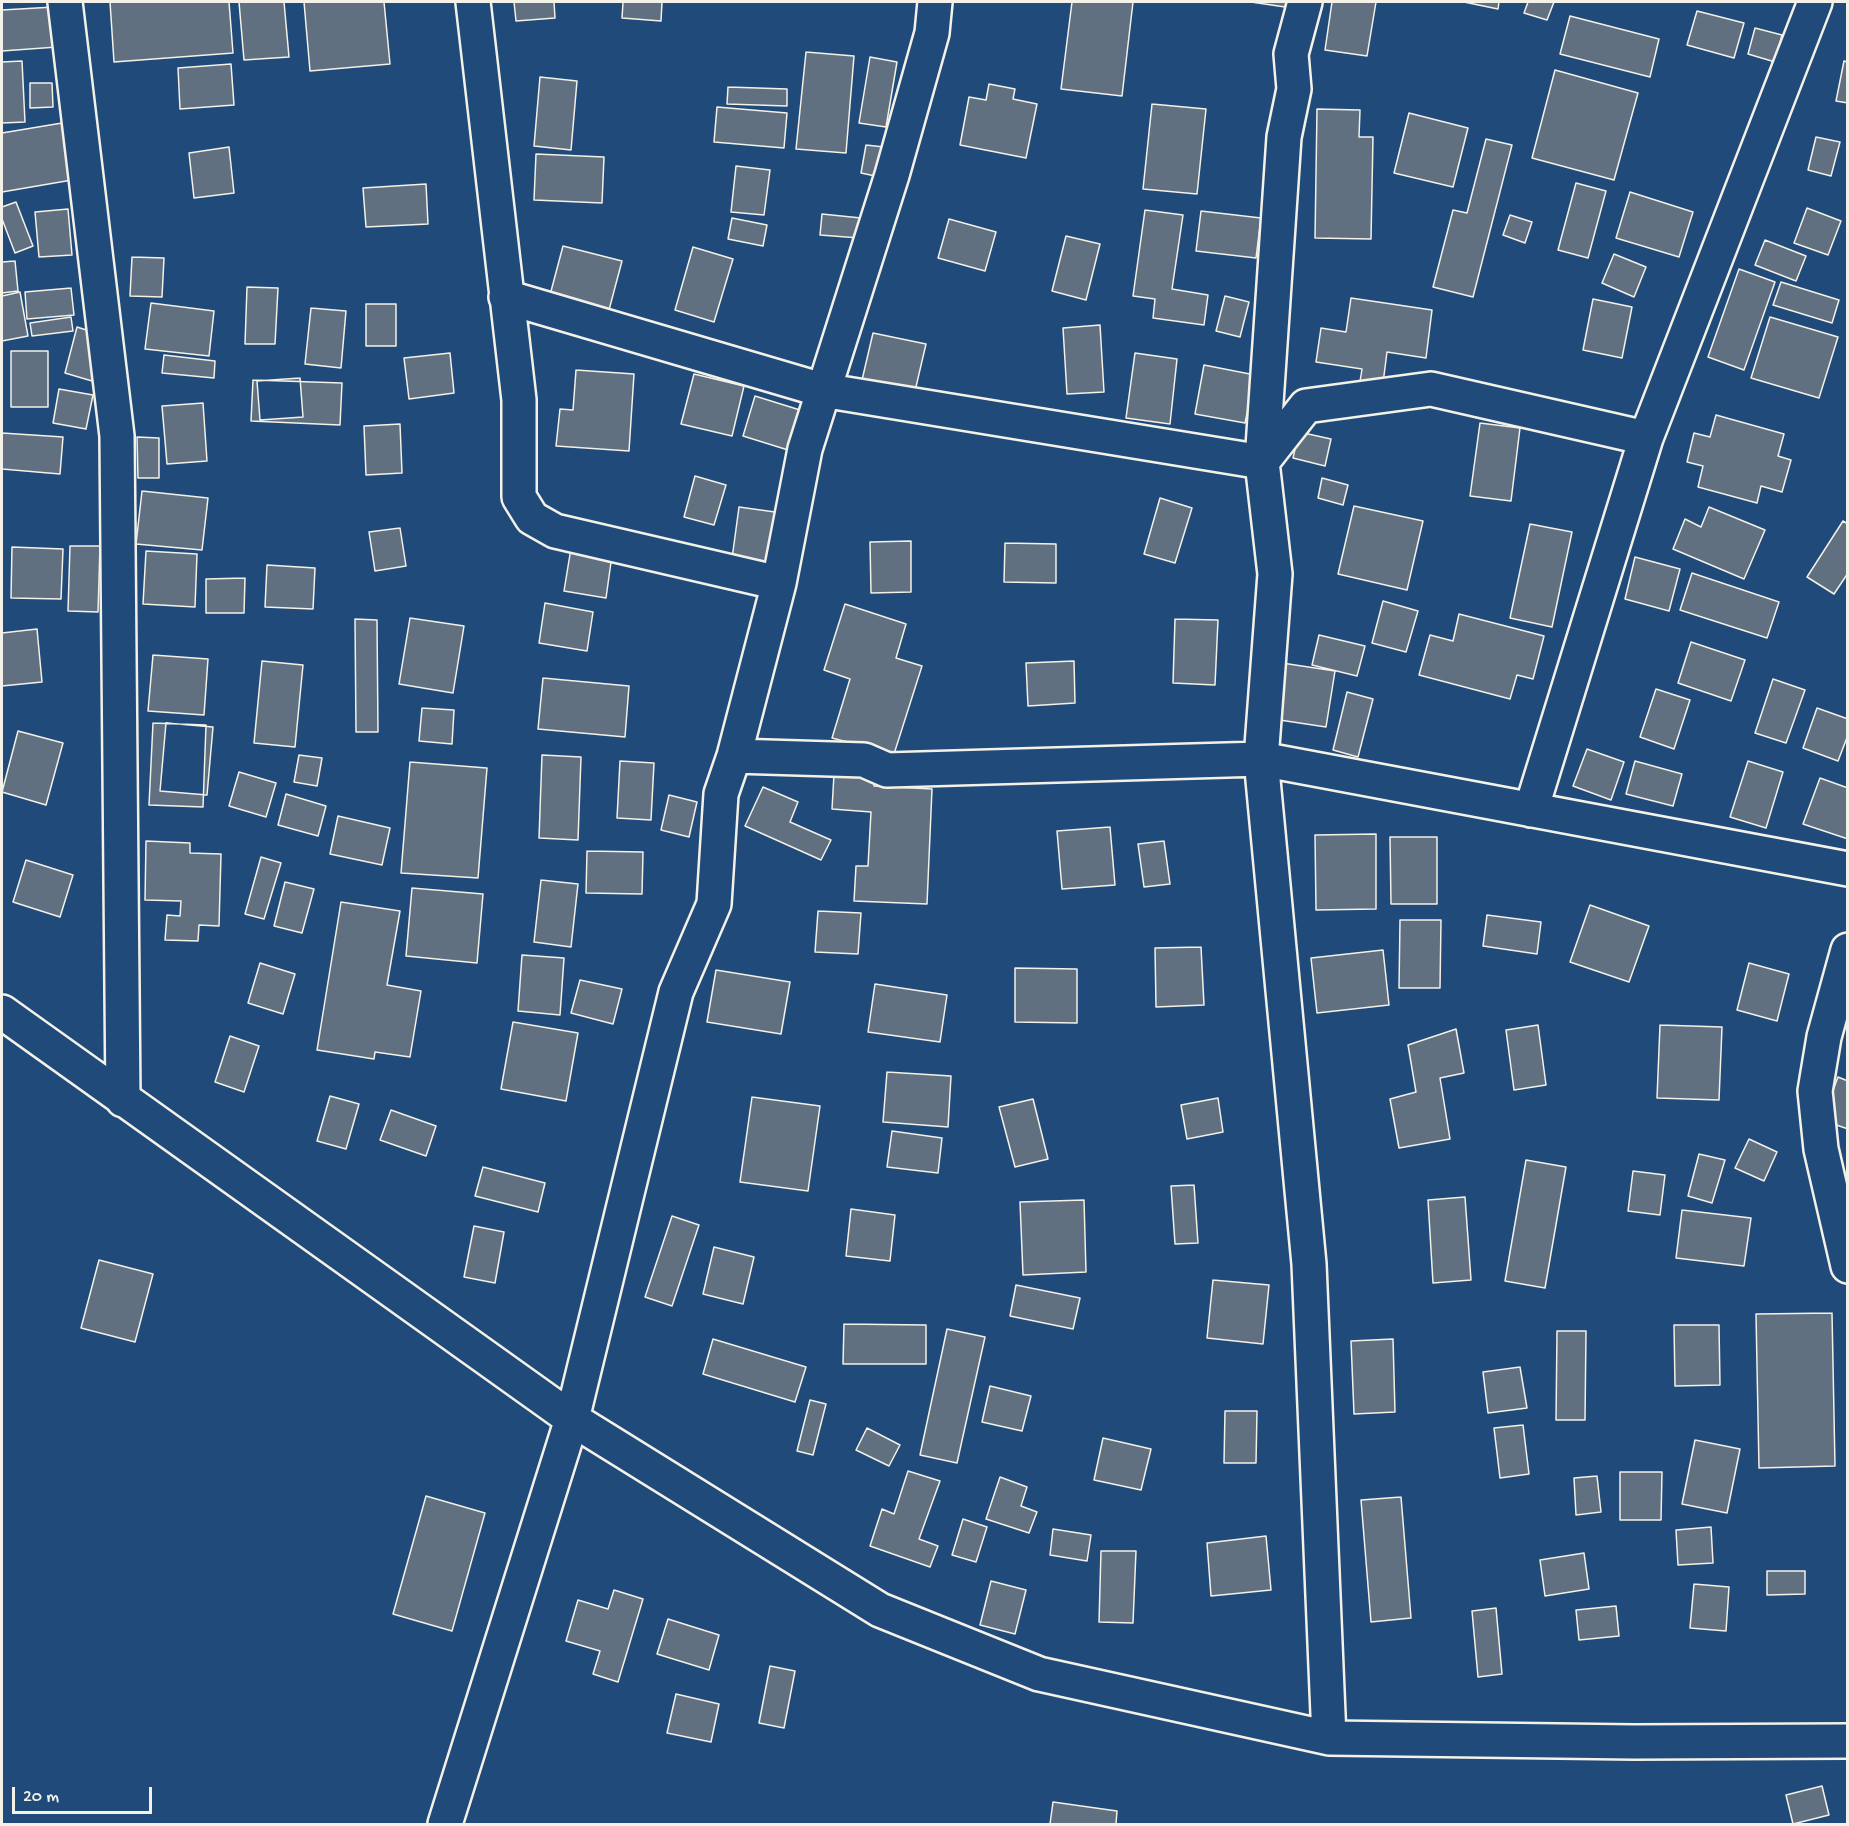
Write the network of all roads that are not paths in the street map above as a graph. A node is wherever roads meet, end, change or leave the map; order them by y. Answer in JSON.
{"nodes":[{"id":1,"x":64,"y":2,"type":"edge"},
{"id":2,"x":473,"y":2,"type":"edge"},
{"id":3,"x":934,"y":2,"type":"edge"},
{"id":4,"x":1305,"y":2,"type":"edge"},
{"id":5,"x":1815,"y":2,"type":"edge"},
{"id":6,"x":506,"y":297,"type":"junction"},
{"id":7,"x":822,"y":390,"type":"junction"},
{"id":8,"x":1646,"y":438,"type":"junction"},
{"id":9,"x":1262,"y":462,"type":"junction"},
{"id":10,"x":779,"y":583,"type":"junction"},
{"id":11,"x":734,"y":756,"type":"junction"},
{"id":12,"x":1261,"y":759,"type":"junction"},
{"id":13,"x":1531,"y":810,"type":"junction"},
{"id":14,"x":1848,"y":869,"type":"edge"},
{"id":15,"x":1848,"y":950,"type":"edge"},
{"id":16,"x":2,"y":1012,"type":"edge"},
{"id":17,"x":123,"y":1100,"type":"junction"},
{"id":18,"x":1848,"y":1266,"type":"edge"},
{"id":19,"x":572,"y":1419,"type":"junction"},
{"id":20,"x":1329,"y":1738,"type":"junction"},
{"id":21,"x":1848,"y":1741,"type":"edge"},
{"id":22,"x":445,"y":1824,"type":"edge"}],
"edges":[{"from":1,"to":17,"type":"street"},
{"from":2,"to":6,"type":"street"},
{"from":3,"to":7,"type":"street"},
{"from":4,"to":9,"type":"street"},
{"from":5,"to":8,"type":"street"},
{"from":6,"to":7,"type":"street"},
{"from":6,"to":10,"type":"street"},
{"from":7,"to":9,"type":"street"},
{"from":7,"to":10,"type":"street"},
{"from":8,"to":9,"type":"street"},
{"from":8,"to":13,"type":"street"},
{"from":9,"to":12,"type":"street"},
{"from":10,"to":11,"type":"street"},
{"from":11,"to":12,"type":"street"},
{"from":11,"to":19,"type":"street"},
{"from":12,"to":13,"type":"street"},
{"from":12,"to":20,"type":"street"},
{"from":13,"to":14,"type":"street"},
{"from":15,"to":18,"type":"street"},
{"from":16,"to":17,"type":"street"},
{"from":17,"to":19,"type":"street"},
{"from":19,"to":20,"type":"street"},
{"from":19,"to":22,"type":"street"},
{"from":20,"to":21,"type":"street"}]}
